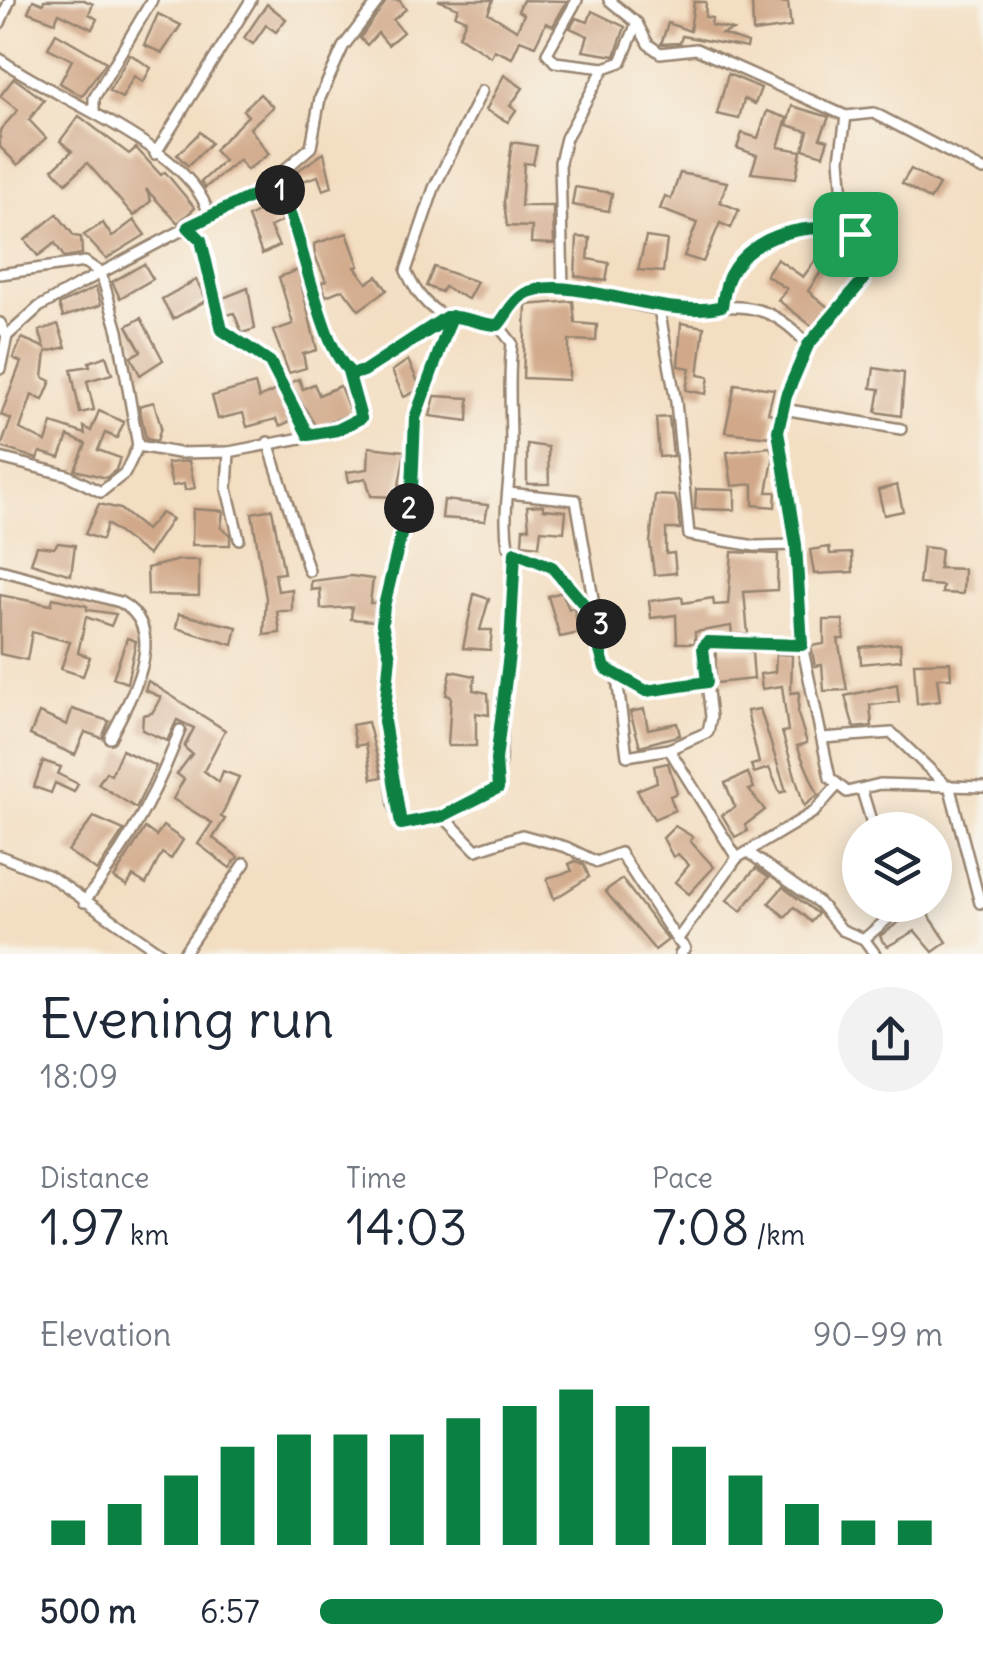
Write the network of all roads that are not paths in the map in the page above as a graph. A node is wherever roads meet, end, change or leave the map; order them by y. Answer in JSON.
{"nodes":[{"id":1,"x":10,"y":0,"type":"edge"},
{"id":2,"x":152,"y":0,"type":"edge"},
{"id":3,"x":252,"y":0,"type":"edge"},
{"id":4,"x":379,"y":0,"type":"edge"},
{"id":5,"x":577,"y":0,"type":"edge"},
{"id":6,"x":609,"y":0,"type":"edge"},
{"id":7,"x":0,"y":23,"type":"edge"},
{"id":8,"x":637,"y":23,"type":"junction"},
{"id":9,"x":1,"y":63,"type":"edge"},
{"id":10,"x":604,"y":68,"type":"junction"},
{"id":11,"x":482,"y":91,"type":"dead end"},
{"id":12,"x":94,"y":112,"type":"junction"},
{"id":13,"x":846,"y":116,"type":"junction"},
{"id":14,"x":155,"y":154,"type":"junction"},
{"id":15,"x":983,"y":170,"type":"edge"},
{"id":16,"x":274,"y":188,"type":"junction"},
{"id":17,"x":209,"y":216,"type":"junction"},
{"id":18,"x":188,"y":227,"type":"junction"},
{"id":19,"x":837,"y":227,"type":"junction"},
{"id":20,"x":101,"y":273,"type":"junction"},
{"id":21,"x":0,"y":274,"type":"edge"},
{"id":22,"x":563,"y":290,"type":"junction"},
{"id":23,"x":722,"y":306,"type":"junction"},
{"id":24,"x":660,"y":309,"type":"junction"},
{"id":25,"x":449,"y":316,"type":"junction"},
{"id":26,"x":0,"y":323,"type":"edge"},
{"id":27,"x":498,"y":325,"type":"junction"},
{"id":28,"x":7,"y":336,"type":"junction"},
{"id":29,"x":808,"y":345,"type":"junction"},
{"id":30,"x":0,"y":369,"type":"edge"},
{"id":31,"x":348,"y":371,"type":"junction"},
{"id":32,"x":782,"y":409,"type":"junction"},
{"id":33,"x":901,"y":429,"type":"dead end"},
{"id":34,"x":308,"y":435,"type":"junction"},
{"id":35,"x":268,"y":442,"type":"junction"},
{"id":36,"x":138,"y":446,"type":"junction"},
{"id":37,"x":229,"y":452,"type":"junction"},
{"id":38,"x":0,"y":458,"type":"edge"},
{"id":39,"x":508,"y":493,"type":"junction"},
{"id":40,"x":239,"y":539,"type":"dead end"},
{"id":41,"x":796,"y":545,"type":"junction"},
{"id":42,"x":515,"y":552,"type":"junction"},
{"id":43,"x":0,"y":570,"type":"edge"},
{"id":44,"x":309,"y":570,"type":"dead end"},
{"id":45,"x":593,"y":600,"type":"dead end"},
{"id":46,"x":802,"y":645,"type":"junction"},
{"id":47,"x":617,"y":678,"type":"junction"},
{"id":48,"x":707,"y":682,"type":"junction"},
{"id":49,"x":180,"y":730,"type":"dead end"},
{"id":50,"x":110,"y":738,"type":"dead end"},
{"id":51,"x":822,"y":738,"type":"junction"},
{"id":52,"x":669,"y":749,"type":"junction"},
{"id":53,"x":948,"y":785,"type":"junction"},
{"id":54,"x":836,"y":787,"type":"junction"},
{"id":55,"x":983,"y":787,"type":"edge"},
{"id":56,"x":862,"y":791,"type":"junction"},
{"id":57,"x":868,"y":812,"type":"edge"},
{"id":58,"x":443,"y":816,"type":"junction"},
{"id":59,"x":750,"y":852,"type":"junction"},
{"id":60,"x":0,"y":856,"type":"edge"},
{"id":61,"x":738,"y":858,"type":"junction"},
{"id":62,"x":245,"y":863,"type":"dead end"},
{"id":63,"x":84,"y":902,"type":"junction"},
{"id":64,"x":980,"y":903,"type":"dead end"},
{"id":65,"x":884,"y":922,"type":"edge"},
{"id":66,"x":864,"y":939,"type":"junction"},
{"id":67,"x":681,"y":947,"type":"edge"},
{"id":68,"x":162,"y":954,"type":"edge"},
{"id":69,"x":184,"y":954,"type":"edge"},
{"id":70,"x":696,"y":954,"type":"edge"},
{"id":71,"x":875,"y":954,"type":"edge"}],
"edges":[{"from":1,"to":7,"type":"street"},
{"from":2,"to":12,"type":"street"},
{"from":3,"to":14,"type":"street"},
{"from":4,"to":16,"type":"street"},
{"from":5,"to":10,"type":"street"},
{"from":6,"to":8,"type":"street"},
{"from":8,"to":10,"type":"street"},
{"from":8,"to":13,"type":"street"},
{"from":9,"to":12,"type":"street"},
{"from":10,"to":22,"type":"street"},
{"from":11,"to":25,"type":"street"},
{"from":12,"to":14,"type":"street"},
{"from":13,"to":15,"type":"street"},
{"from":13,"to":19,"type":"street"},
{"from":14,"to":17,"type":"street"},
{"from":16,"to":17,"type":"street"},
{"from":16,"to":31,"type":"street"},
{"from":17,"to":18,"type":"street"},
{"from":18,"to":20,"type":"street"},
{"from":18,"to":34,"type":"street"},
{"from":19,"to":23,"type":"street"},
{"from":19,"to":29,"type":"street"},
{"from":20,"to":21,"type":"street"},
{"from":20,"to":28,"type":"street"},
{"from":20,"to":36,"type":"street"},
{"from":22,"to":24,"type":"street"},
{"from":22,"to":27,"type":"street"},
{"from":23,"to":24,"type":"street"},
{"from":23,"to":29,"type":"street"},
{"from":24,"to":41,"type":"street"},
{"from":25,"to":27,"type":"street"},
{"from":25,"to":31,"type":"street"},
{"from":25,"to":58,"type":"street"},
{"from":26,"to":28,"type":"street"},
{"from":27,"to":39,"type":"street"},
{"from":28,"to":30,"type":"street"},
{"from":29,"to":32,"type":"street"},
{"from":31,"to":34,"type":"street"},
{"from":32,"to":33,"type":"street"},
{"from":32,"to":41,"type":"street"},
{"from":34,"to":35,"type":"street"},
{"from":35,"to":37,"type":"street"},
{"from":35,"to":44,"type":"street"},
{"from":36,"to":37,"type":"street"},
{"from":36,"to":38,"type":"street"},
{"from":37,"to":40,"type":"street"},
{"from":39,"to":42,"type":"street"},
{"from":39,"to":45,"type":"street"},
{"from":41,"to":46,"type":"street"},
{"from":42,"to":47,"type":"street"},
{"from":42,"to":58,"type":"street"},
{"from":43,"to":50,"type":"street"},
{"from":46,"to":48,"type":"street"},
{"from":46,"to":51,"type":"street"},
{"from":47,"to":48,"type":"street"},
{"from":47,"to":52,"type":"street"},
{"from":48,"to":52,"type":"street"},
{"from":49,"to":63,"type":"street"},
{"from":51,"to":53,"type":"street"},
{"from":51,"to":54,"type":"street"},
{"from":52,"to":61,"type":"street"},
{"from":53,"to":55,"type":"street"},
{"from":53,"to":56,"type":"street"},
{"from":53,"to":64,"type":"street"},
{"from":54,"to":56,"type":"street"},
{"from":54,"to":59,"type":"street"},
{"from":56,"to":57,"type":"street"},
{"from":58,"to":67,"type":"street"},
{"from":59,"to":61,"type":"street"},
{"from":59,"to":66,"type":"street"},
{"from":60,"to":63,"type":"street"},
{"from":61,"to":67,"type":"street"},
{"from":62,"to":69,"type":"street"},
{"from":63,"to":68,"type":"street"},
{"from":65,"to":66,"type":"street"},
{"from":66,"to":71,"type":"street"},
{"from":67,"to":70,"type":"street"}]}
